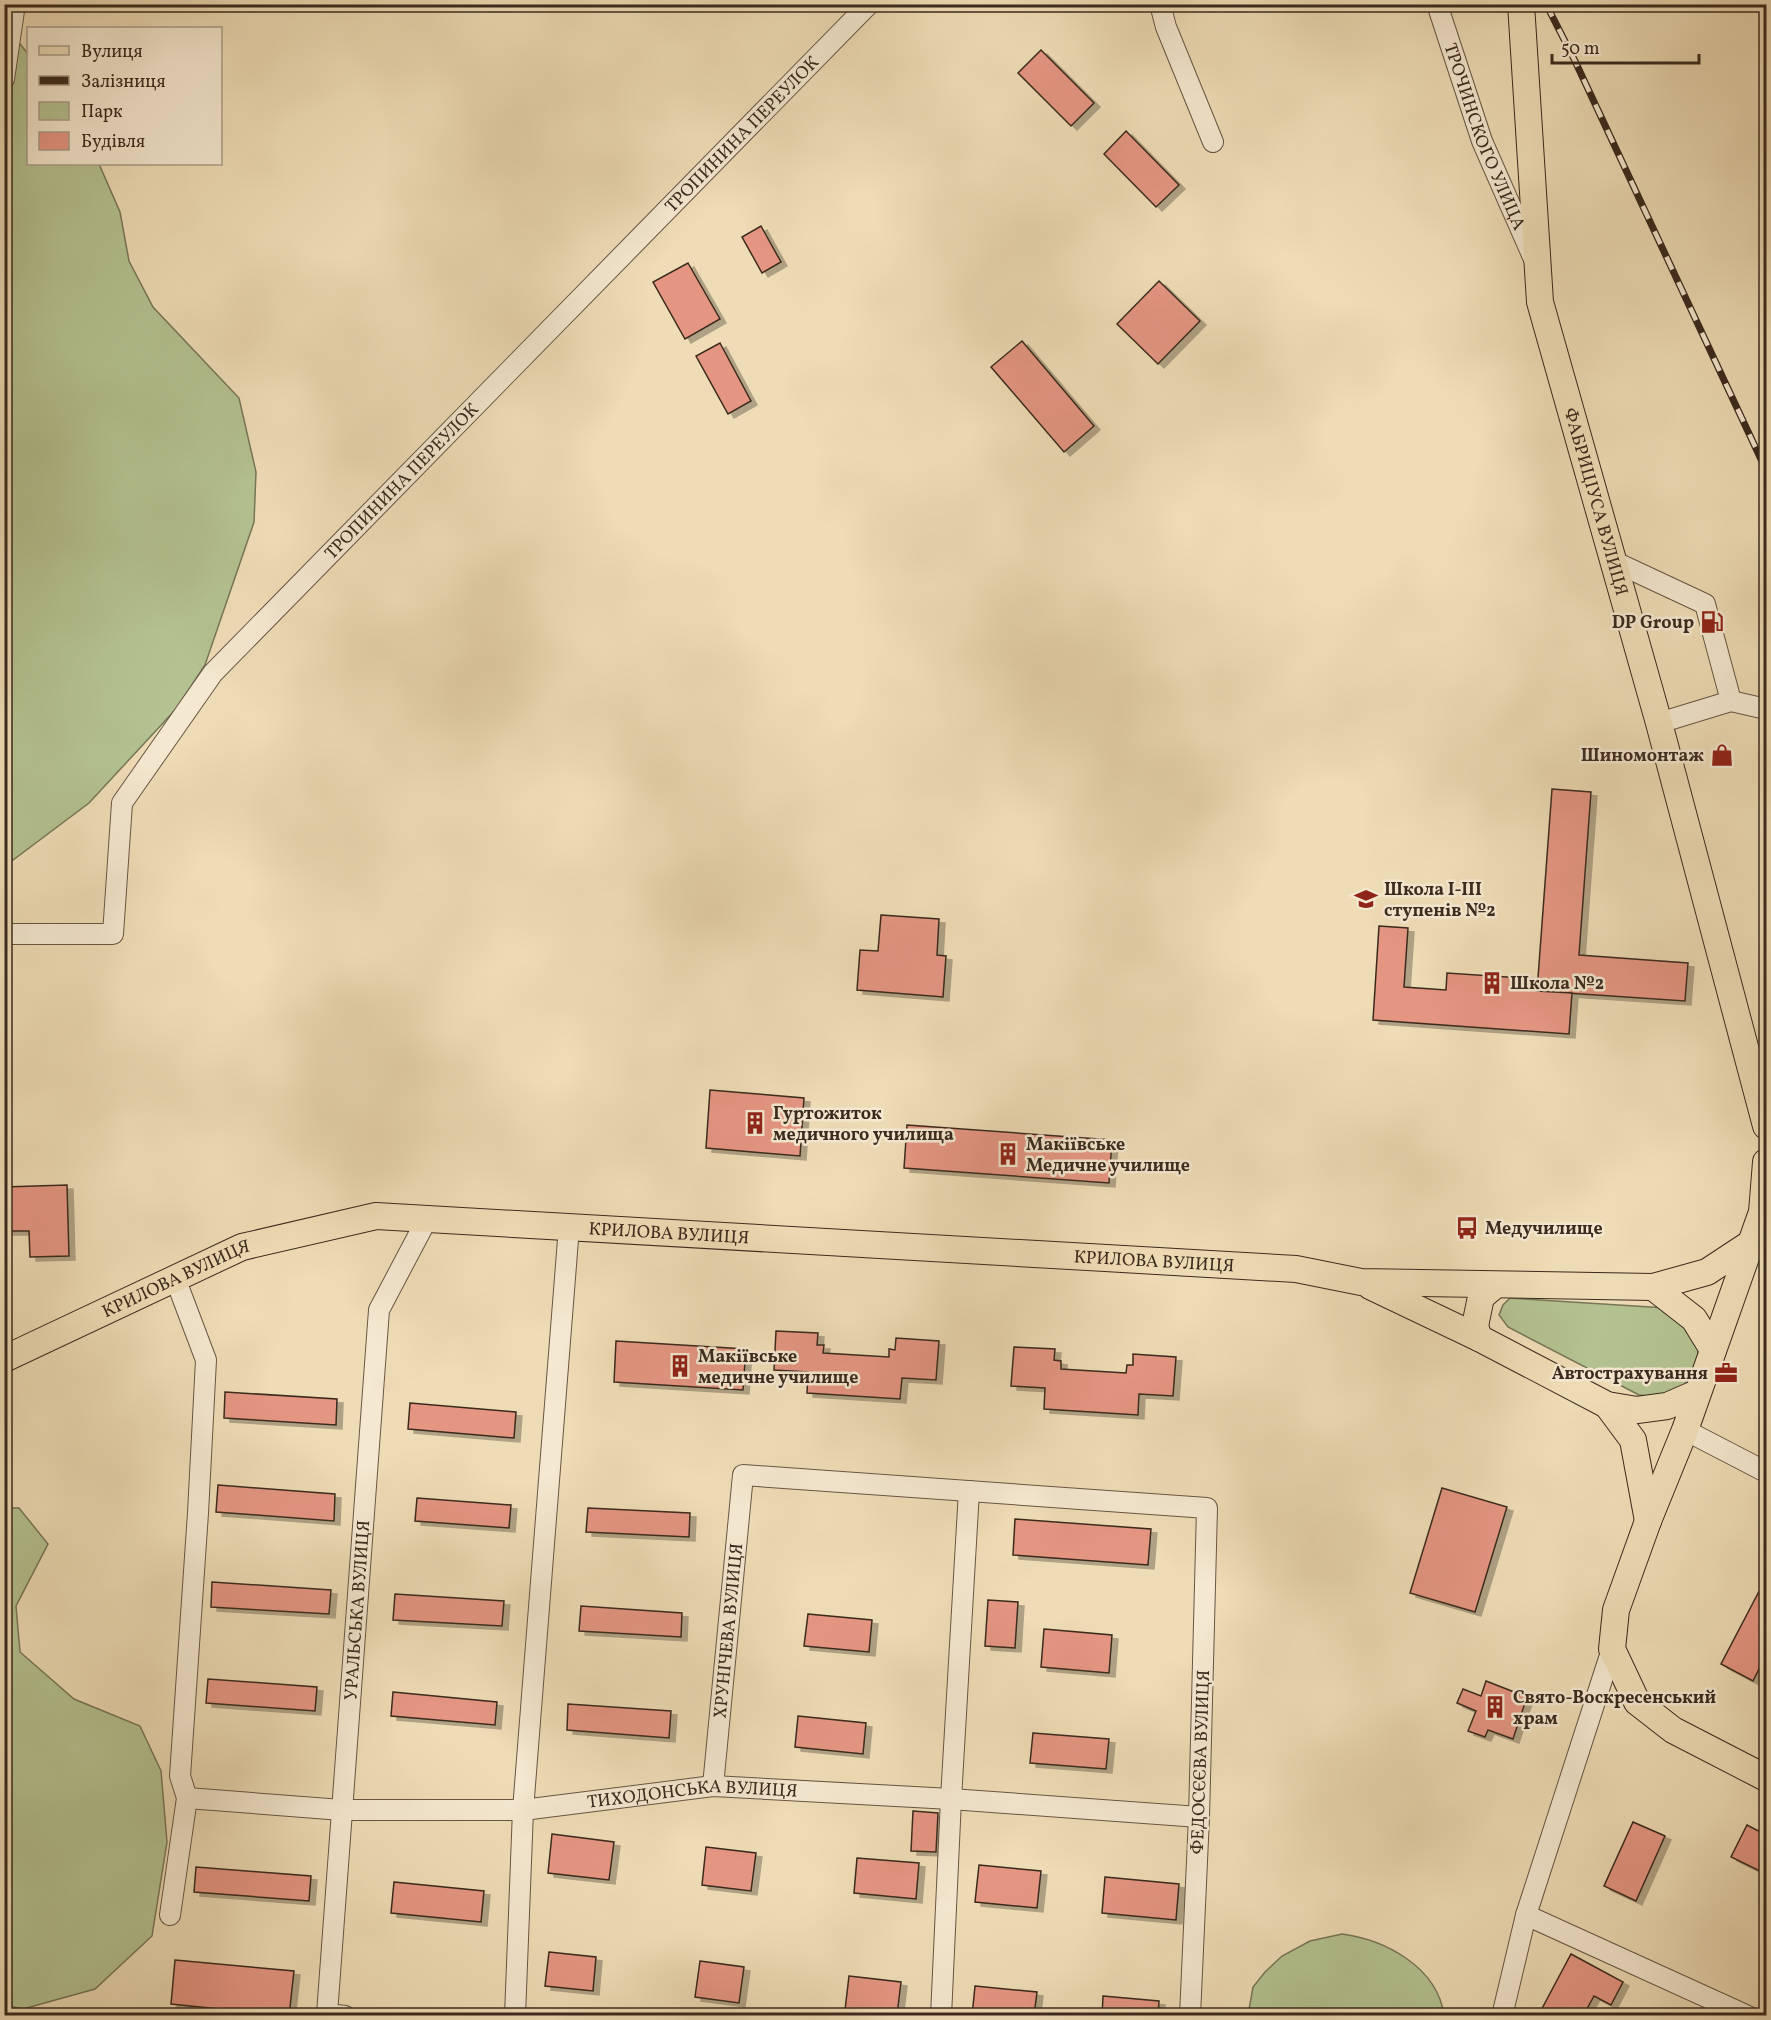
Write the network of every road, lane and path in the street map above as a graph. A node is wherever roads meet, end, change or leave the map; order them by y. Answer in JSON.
{"nodes":[{"id":1,"x":15,"y":4,"type":"edge"},
{"id":2,"x":869,"y":4,"type":"edge"},
{"id":3,"x":1160,"y":4,"type":"edge"},
{"id":4,"x":1437,"y":4,"type":"edge"},
{"id":5,"x":1521,"y":4,"type":"edge"},
{"id":6,"x":4,"y":78,"type":"edge"},
{"id":7,"x":1213,"y":142,"type":"dead end"},
{"id":8,"x":1538,"y":267,"type":"junction"},
{"id":9,"x":1613,"y":561,"type":"junction"},
{"id":10,"x":1731,"y":701,"type":"junction"},
{"id":11,"x":1767,"y":709,"type":"edge"},
{"id":12,"x":1659,"y":723,"type":"junction"},
{"id":13,"x":4,"y":934,"type":"edge"},
{"id":14,"x":1767,"y":1126,"type":"edge"},
{"id":15,"x":1767,"y":1162,"type":"edge"},
{"id":16,"x":427,"y":1219,"type":"junction"},
{"id":17,"x":569,"y":1227,"type":"junction"},
{"id":18,"x":1751,"y":1243,"type":"junction"},
{"id":19,"x":175,"y":1278,"type":"junction"},
{"id":20,"x":1361,"y":1282,"type":"junction"},
{"id":21,"x":1494,"y":1286,"type":"junction"},
{"id":22,"x":1653,"y":1287,"type":"junction"},
{"id":23,"x":1479,"y":1338,"type":"junction"},
{"id":24,"x":1713,"y":1350,"type":"junction"},
{"id":25,"x":4,"y":1359,"type":"edge"},
{"id":26,"x":1697,"y":1393,"type":"junction"},
{"id":27,"x":1607,"y":1405,"type":"junction"},
{"id":28,"x":1685,"y":1430,"type":"junction"},
{"id":29,"x":1767,"y":1473,"type":"edge"},
{"id":30,"x":969,"y":1491,"type":"junction"},
{"id":31,"x":1648,"y":1521,"type":"junction"},
{"id":32,"x":1612,"y":1649,"type":"junction"},
{"id":33,"x":1767,"y":1778,"type":"edge"},
{"id":34,"x":713,"y":1786,"type":"junction"},
{"id":35,"x":187,"y":1798,"type":"junction"},
{"id":36,"x":951,"y":1799,"type":"junction"},
{"id":37,"x":342,"y":1810,"type":"junction"},
{"id":38,"x":523,"y":1810,"type":"junction"},
{"id":39,"x":1199,"y":1817,"type":"junction"},
{"id":40,"x":170,"y":1915,"type":"dead end"},
{"id":41,"x":1526,"y":1915,"type":"junction"},
{"id":42,"x":336,"y":2015,"type":"edge"},
{"id":43,"x":515,"y":2016,"type":"edge"},
{"id":44,"x":940,"y":2016,"type":"edge"},
{"id":45,"x":1190,"y":2016,"type":"edge"},
{"id":46,"x":1502,"y":2016,"type":"edge"},
{"id":47,"x":1748,"y":2016,"type":"edge"}],
"edges":[{"from":1,"to":6,"type":"street"},
{"from":2,"to":13,"type":"street","name":"ТРОПИНИНА ПЕРЕУЛОК"},
{"from":3,"to":7,"type":"street"},
{"from":4,"to":8,"type":"street","name":"ТРОЧИНСКОГО УЛИЦА"},
{"from":5,"to":8,"type":"main road","name":"ФАБРИЦІУСА ВУЛИЦЯ"},
{"from":8,"to":9,"type":"main road","name":"ФАБРИЦІУСА ВУЛИЦЯ"},
{"from":9,"to":10,"type":"street"},
{"from":9,"to":12,"type":"main road","name":"ФАБРИЦІУСА ВУЛИЦЯ"},
{"from":10,"to":11,"type":"street"},
{"from":10,"to":12,"type":"street"},
{"from":12,"to":14,"type":"main road","name":"ФАБРИЦІУСА ВУЛИЦЯ"},
{"from":15,"to":18,"type":"main road"},
{"from":16,"to":17,"type":"main road","name":"КРИЛОВА ВУЛИЦЯ"},
{"from":16,"to":19,"type":"main road","name":"КРИЛОВА ВУЛИЦЯ"},
{"from":16,"to":37,"type":"street","name":"УРАЛЬСЬКА ВУЛИЦЯ"},
{"from":17,"to":20,"type":"main road","name":"КРИЛОВА ВУЛИЦЯ"},
{"from":17,"to":38,"type":"street"},
{"from":18,"to":22,"type":"main road"},
{"from":18,"to":24,"type":"main road"},
{"from":19,"to":25,"type":"main road","name":"КРИЛОВА ВУЛИЦЯ"},
{"from":19,"to":35,"type":"street"},
{"from":20,"to":21,"type":"main road"},
{"from":20,"to":23,"type":"main road"},
{"from":21,"to":22,"type":"main road"},
{"from":21,"to":23,"type":"main road"},
{"from":22,"to":24,"type":"main road"},
{"from":23,"to":27,"type":"main road"},
{"from":24,"to":26,"type":"main road"},
{"from":26,"to":27,"type":"main road"},
{"from":26,"to":28,"type":"main road"},
{"from":27,"to":31,"type":"main road"},
{"from":28,"to":29,"type":"street"},
{"from":28,"to":31,"type":"main road"},
{"from":30,"to":34,"type":"street","name":"ХРУНІЧЕВА ВУЛИЦЯ"},
{"from":30,"to":36,"type":"street"},
{"from":30,"to":39,"type":"street","name":"ФЕДОСЄЄВА ВУЛИЦЯ"},
{"from":31,"to":32,"type":"main road"},
{"from":32,"to":33,"type":"main road"},
{"from":32,"to":41,"type":"street"},
{"from":34,"to":36,"type":"street","name":"ТИХОДОНСЬКА ВУЛИЦЯ"},
{"from":34,"to":38,"type":"street","name":"ТИХОДОНСЬКА ВУЛИЦЯ"},
{"from":35,"to":37,"type":"street","name":"ТИХОДОНСЬКА ВУЛИЦЯ"},
{"from":35,"to":40,"type":"street"},
{"from":36,"to":39,"type":"street","name":"ТИХОДОНСЬКА ВУЛИЦЯ"},
{"from":36,"to":44,"type":"street"},
{"from":37,"to":38,"type":"street","name":"ТИХОДОНСЬКА ВУЛИЦЯ"},
{"from":37,"to":42,"type":"street","name":"УРАЛЬСЬКА ВУЛИЦЯ"},
{"from":38,"to":43,"type":"street"},
{"from":39,"to":45,"type":"street","name":"ФЕДОСЄЄВА ВУЛИЦЯ"},
{"from":41,"to":46,"type":"street"},
{"from":41,"to":47,"type":"street"}]}
